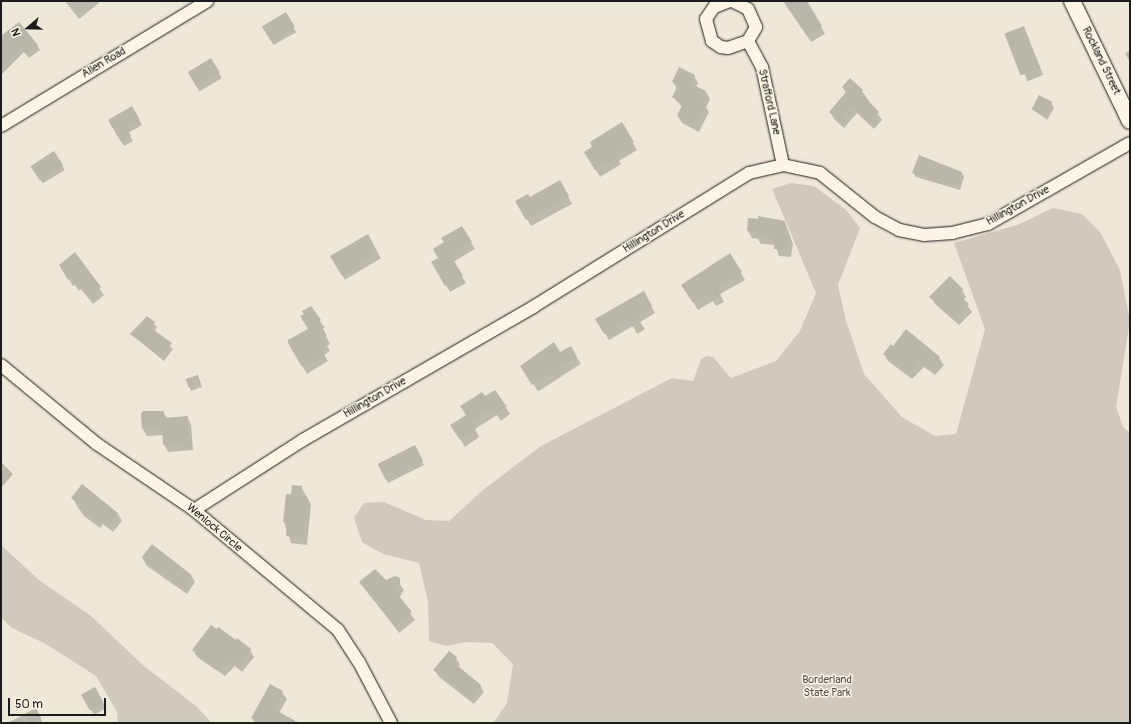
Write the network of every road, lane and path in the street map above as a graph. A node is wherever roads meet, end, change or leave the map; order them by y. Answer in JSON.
{"nodes":[{"id":1,"x":207,"y":1,"type":"edge"},
{"id":2,"x":731,"y":1,"type":"edge"},
{"id":3,"x":1072,"y":1,"type":"edge"},
{"id":4,"x":748,"y":41,"type":"junction"},
{"id":5,"x":1130,"y":121,"type":"edge"},
{"id":6,"x":1,"y":126,"type":"edge"},
{"id":7,"x":1130,"y":143,"type":"edge"},
{"id":8,"x":783,"y":165,"type":"junction"},
{"id":9,"x":1,"y":365,"type":"edge"},
{"id":10,"x":194,"y":510,"type":"junction"},
{"id":11,"x":391,"y":723,"type":"edge"}],
"edges":[{"from":1,"to":6,"type":"street","name":"Allen Road"},
{"from":2,"to":4,"type":"street"},
{"from":2,"to":4,"type":"street"},
{"from":3,"to":5,"type":"street","name":"Rockland Street"},
{"from":4,"to":8,"type":"street","name":"Strafford Lane"},
{"from":7,"to":8,"type":"street","name":"Hillington Drive"},
{"from":8,"to":10,"type":"street","name":"Hillington Drive"},
{"from":9,"to":10,"type":"street","name":"Wenlock Circle"},
{"from":10,"to":11,"type":"street","name":"Wenlock Circle"}]}
